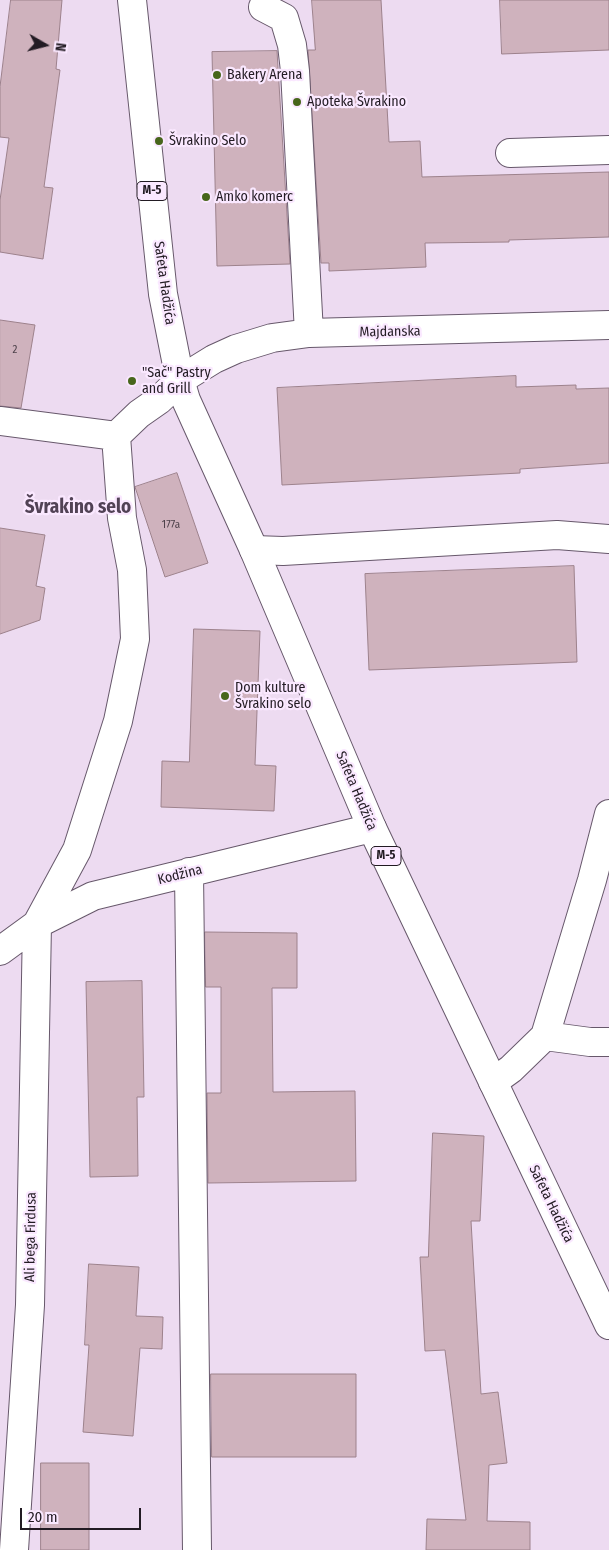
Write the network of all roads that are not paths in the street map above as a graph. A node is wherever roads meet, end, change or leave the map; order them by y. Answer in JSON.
{"nodes":[{"id":1,"x":132,"y":0,"type":"edge"},
{"id":2,"x":263,"y":7,"type":"dead end"},
{"id":3,"x":609,"y":150,"type":"edge"},
{"id":4,"x":510,"y":153,"type":"dead end"},
{"id":5,"x":609,"y":324,"type":"edge"},
{"id":6,"x":309,"y":333,"type":"junction"},
{"id":7,"x":180,"y":380,"type":"junction"},
{"id":8,"x":0,"y":421,"type":"edge"},
{"id":9,"x":116,"y":436,"type":"junction"},
{"id":10,"x":609,"y":539,"type":"edge"},
{"id":11,"x":254,"y":550,"type":"junction"},
{"id":12,"x":609,"y":814,"type":"edge"},
{"id":13,"x":372,"y":828,"type":"junction"},
{"id":14,"x":189,"y":872,"type":"junction"},
{"id":15,"x":38,"y":924,"type":"junction"},
{"id":16,"x":0,"y":951,"type":"edge"},
{"id":17,"x":545,"y":1036,"type":"junction"},
{"id":18,"x":603,"y":1047,"type":"edge"},
{"id":19,"x":493,"y":1082,"type":"junction"},
{"id":20,"x":609,"y":1325,"type":"edge"},
{"id":21,"x":14,"y":1550,"type":"edge"},
{"id":22,"x":197,"y":1550,"type":"edge"}],
"edges":[{"from":1,"to":7,"type":"street","name":"Safeta Hadžića","number":"M-5"},
{"from":2,"to":6,"type":"street"},
{"from":3,"to":4,"type":"street"},
{"from":5,"to":6,"type":"street","name":"Majdanska"},
{"from":6,"to":7,"type":"street","name":"Majdanska"},
{"from":7,"to":9,"type":"street","name":"Majdanska"},
{"from":7,"to":11,"type":"street","name":"Safeta Hadžića","number":"M-5"},
{"from":8,"to":9,"type":"street"},
{"from":9,"to":15,"type":"street"},
{"from":10,"to":11,"type":"street"},
{"from":11,"to":13,"type":"street","name":"Safeta Hadžića","number":"M-5"},
{"from":12,"to":17,"type":"street"},
{"from":13,"to":14,"type":"street","name":"Kodžina"},
{"from":13,"to":19,"type":"street","name":"Safeta Hadžića","number":"M-5"},
{"from":14,"to":15,"type":"street","name":"Kodžina"},
{"from":14,"to":22,"type":"street"},
{"from":15,"to":16,"type":"street","name":"Kodžina"},
{"from":15,"to":21,"type":"street","name":"Ali bega Firdusa"},
{"from":17,"to":18,"type":"street"},
{"from":17,"to":19,"type":"street"},
{"from":19,"to":20,"type":"street","name":"Safeta Hadžića","number":"M-5"}]}
